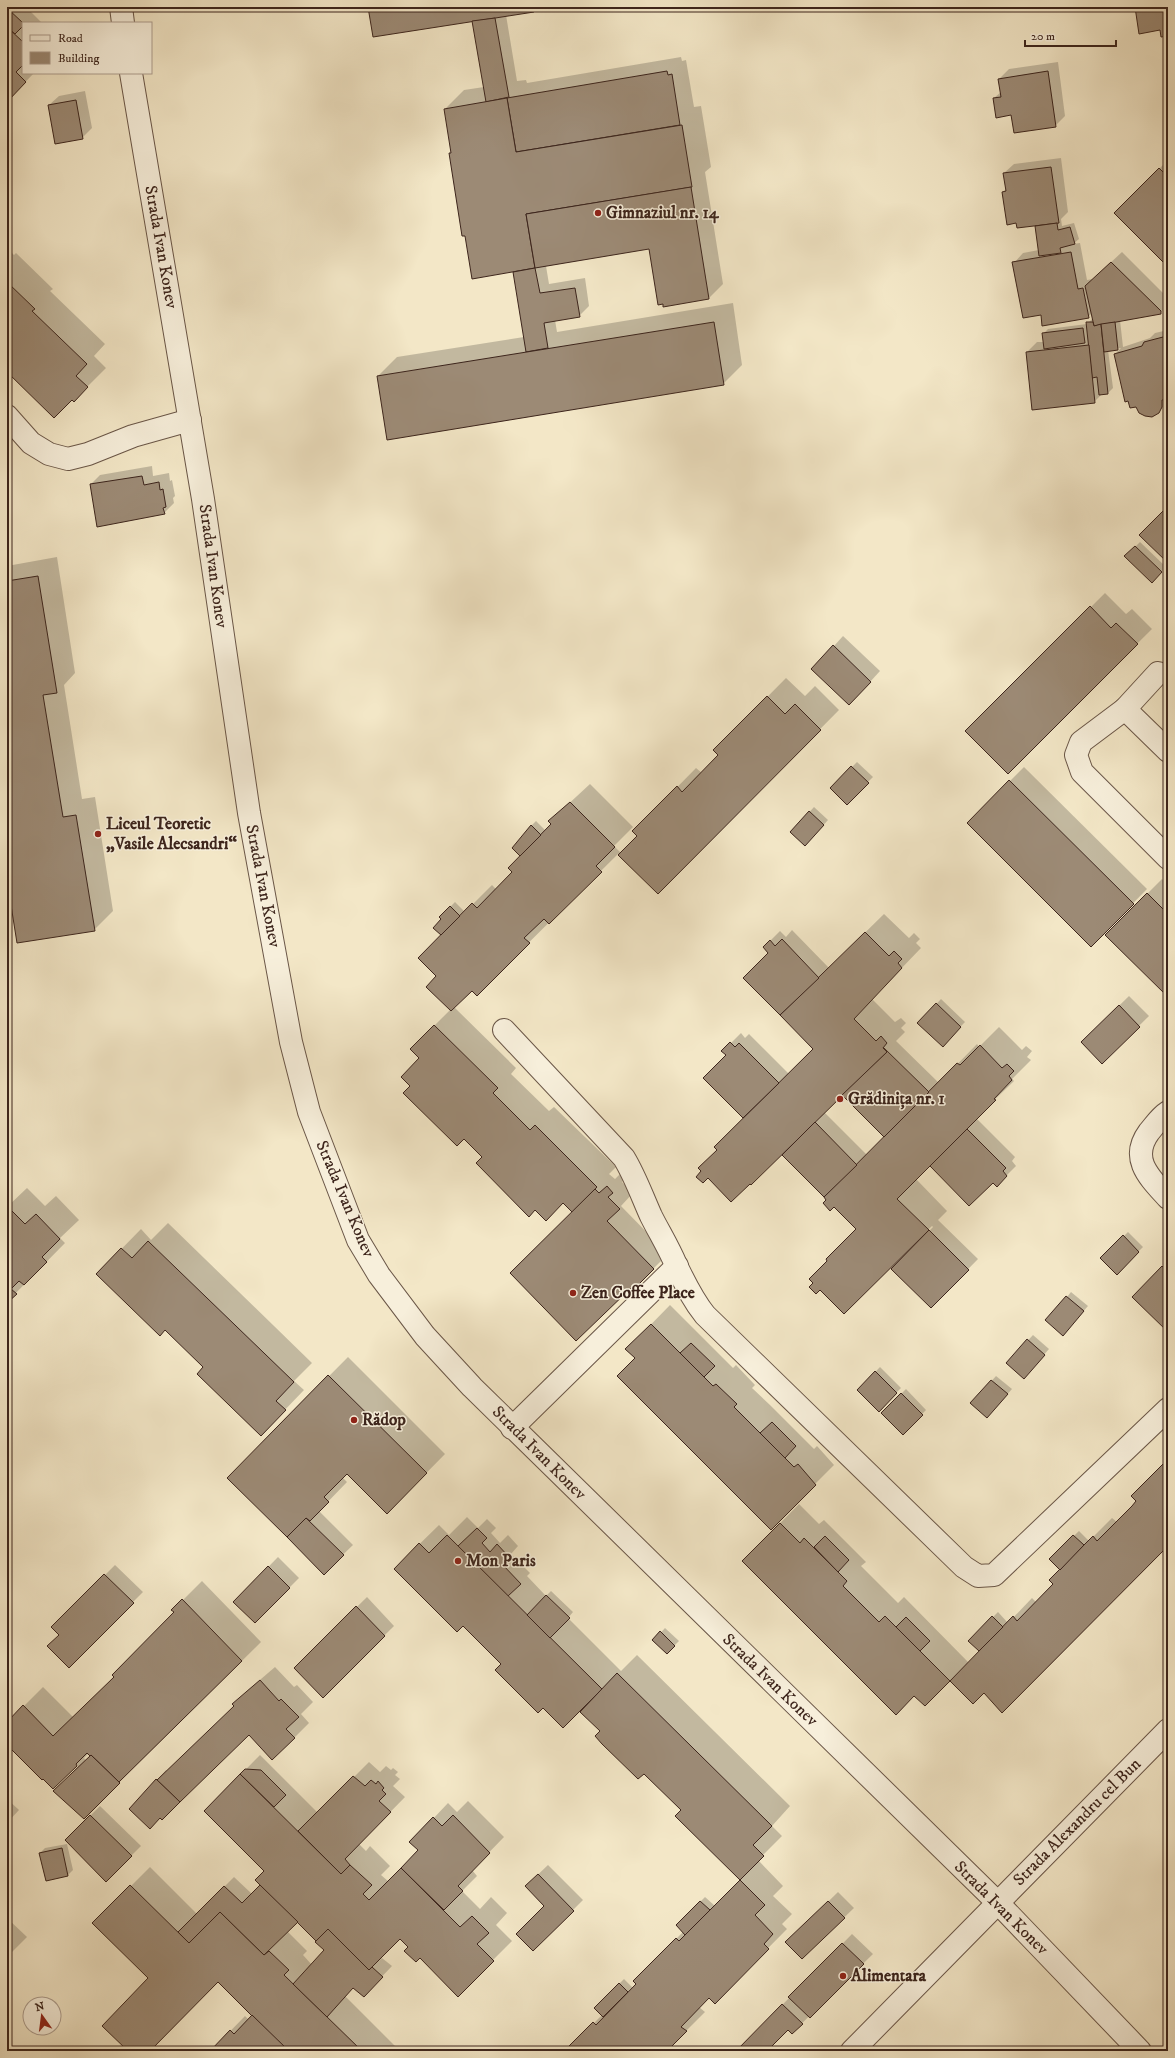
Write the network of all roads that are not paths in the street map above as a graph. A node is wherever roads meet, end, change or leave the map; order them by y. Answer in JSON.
{"nodes":[{"id":1,"x":121,"y":7,"type":"edge"},
{"id":2,"x":123,"y":22,"type":"edge"},
{"id":3,"x":131,"y":74,"type":"edge"},
{"id":4,"x":7,"y":416,"type":"edge"},
{"id":5,"x":190,"y":420,"type":"junction"},
{"id":6,"x":1158,"y":673,"type":"dead end"},
{"id":7,"x":1124,"y":709,"type":"junction"},
{"id":8,"x":1168,"y":751,"type":"edge"},
{"id":9,"x":1168,"y":858,"type":"edge"},
{"id":10,"x":504,"y":1030,"type":"dead end"},
{"id":11,"x":1168,"y":1112,"type":"edge"},
{"id":12,"x":1168,"y":1198,"type":"edge"},
{"id":13,"x":677,"y":1266,"type":"junction"},
{"id":14,"x":1168,"y":1409,"type":"edge"},
{"id":15,"x":512,"y":1428,"type":"junction"},
{"id":16,"x":1168,"y":1730,"type":"edge"},
{"id":17,"x":998,"y":1903,"type":"junction"},
{"id":18,"x":852,"y":2051,"type":"edge"},
{"id":19,"x":1140,"y":2051,"type":"edge"}],
"edges":[{"from":1,"to":2,"type":"street"},
{"from":3,"to":5,"type":"street","name":"Strada Ivan Konev"},
{"from":4,"to":5,"type":"street"},
{"from":5,"to":15,"type":"street","name":"Strada Ivan Konev"},
{"from":6,"to":7,"type":"street"},
{"from":7,"to":8,"type":"street"},
{"from":7,"to":9,"type":"street"},
{"from":10,"to":13,"type":"street"},
{"from":11,"to":12,"type":"street"},
{"from":13,"to":14,"type":"street"},
{"from":13,"to":15,"type":"street"},
{"from":15,"to":17,"type":"street","name":"Strada Ivan Konev"},
{"from":16,"to":17,"type":"street","name":"Strada Alexandru cel Bun"},
{"from":17,"to":18,"type":"street","name":"Strada Alexandru cel Bun"},
{"from":17,"to":19,"type":"street","name":"Strada Ivan Konev"}]}
